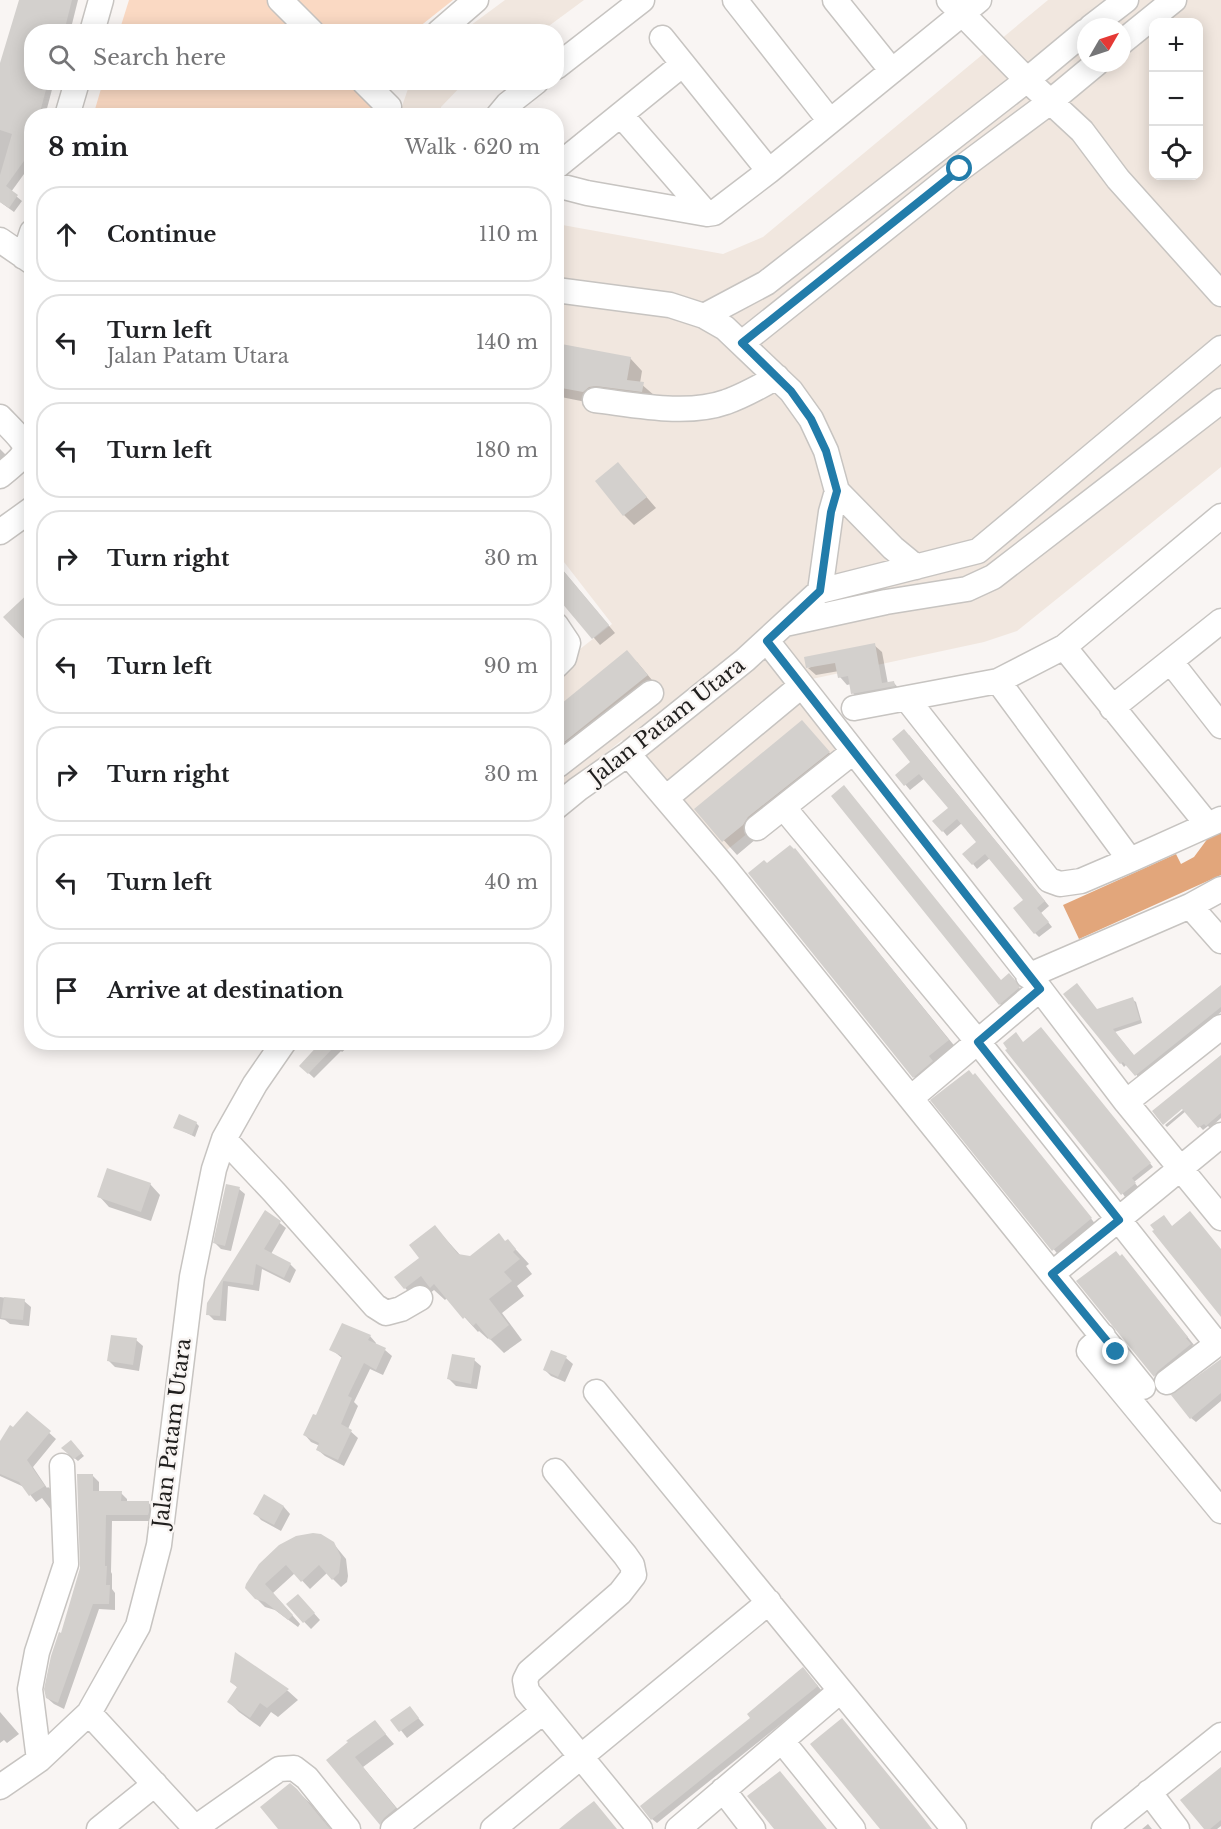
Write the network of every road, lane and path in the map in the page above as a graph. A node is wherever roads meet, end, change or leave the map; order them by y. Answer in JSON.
{"nodes":[{"id":1,"x":101,"y":0,"type":"edge"},
{"id":2,"x":280,"y":0,"type":"edge"},
{"id":3,"x":476,"y":0,"type":"edge"},
{"id":4,"x":642,"y":0,"type":"edge"},
{"id":5,"x":735,"y":0,"type":"edge"},
{"id":6,"x":835,"y":0,"type":"edge"},
{"id":7,"x":1126,"y":0,"type":"edge"},
{"id":8,"x":1174,"y":0,"type":"edge"},
{"id":9,"x":963,"y":5,"type":"edge"},
{"id":10,"x":1102,"y":18,"type":"edge"},
{"id":11,"x":94,"y":24,"type":"edge"},
{"id":12,"x":304,"y":24,"type":"edge"},
{"id":13,"x":448,"y":24,"type":"edge"},
{"id":14,"x":1131,"y":35,"type":"edge"},
{"id":15,"x":662,"y":38,"type":"dead end"},
{"id":16,"x":1077,"y":38,"type":"edge"},
{"id":17,"x":564,"y":61,"type":"edge"},
{"id":18,"x":683,"y":64,"type":"junction"},
{"id":19,"x":892,"y":71,"type":"junction"},
{"id":20,"x":1086,"y":72,"type":"edge"},
{"id":21,"x":1027,"y":80,"type":"junction"},
{"id":22,"x":75,"y":90,"type":"edge"},
{"id":23,"x":371,"y":90,"type":"edge"},
{"id":24,"x":392,"y":90,"type":"edge"},
{"id":25,"x":526,"y":90,"type":"edge"},
{"id":26,"x":1050,"y":102,"type":"junction"},
{"id":27,"x":69,"y":108,"type":"edge"},
{"id":28,"x":386,"y":108,"type":"edge"},
{"id":29,"x":389,"y":108,"type":"edge"},
{"id":30,"x":505,"y":108,"type":"edge"},
{"id":31,"x":621,"y":115,"type":"junction"},
{"id":32,"x":830,"y":121,"type":"junction"},
{"id":33,"x":564,"y":161,"type":"edge"},
{"id":34,"x":770,"y":171,"type":"junction"},
{"id":35,"x":564,"y":188,"type":"edge"},
{"id":36,"x":707,"y":214,"type":"junction"},
{"id":37,"x":0,"y":240,"type":"edge"},
{"id":38,"x":24,"y":257,"type":"edge"},
{"id":39,"x":564,"y":291,"type":"edge"},
{"id":40,"x":1221,"y":294,"type":"edge"},
{"id":41,"x":704,"y":316,"type":"junction"},
{"id":42,"x":742,"y":343,"type":"junction"},
{"id":43,"x":1221,"y":348,"type":"edge"},
{"id":44,"x":777,"y":377,"type":"junction"},
{"id":45,"x":595,"y":400,"type":"dead end"},
{"id":46,"x":1221,"y":401,"type":"edge"},
{"id":47,"x":0,"y":417,"type":"edge"},
{"id":48,"x":24,"y":448,"type":"edge"},
{"id":49,"x":24,"y":456,"type":"edge"},
{"id":50,"x":0,"y":476,"type":"edge"},
{"id":51,"x":837,"y":491,"type":"junction"},
{"id":52,"x":24,"y":515,"type":"edge"},
{"id":53,"x":1221,"y":516,"type":"edge"},
{"id":54,"x":0,"y":532,"type":"edge"},
{"id":55,"x":916,"y":567,"type":"junction"},
{"id":56,"x":820,"y":591,"type":"junction"},
{"id":57,"x":1221,"y":621,"type":"edge"},
{"id":58,"x":775,"y":633,"type":"junction"},
{"id":59,"x":564,"y":637,"type":"edge"},
{"id":60,"x":1064,"y":647,"type":"junction"},
{"id":61,"x":564,"y":656,"type":"edge"},
{"id":62,"x":1171,"y":662,"type":"junction"},
{"id":63,"x":998,"y":681,"type":"junction"},
{"id":64,"x":801,"y":687,"type":"junction"},
{"id":65,"x":651,"y":693,"type":"dead end"},
{"id":66,"x":907,"y":699,"type":"junction"},
{"id":67,"x":854,"y":708,"type":"dead end"},
{"id":68,"x":1112,"y":708,"type":"junction"},
{"id":69,"x":1221,"y":726,"type":"edge"},
{"id":70,"x":853,"y":752,"type":"junction"},
{"id":71,"x":628,"y":754,"type":"junction"},
{"id":72,"x":564,"y":759,"type":"edge"},
{"id":73,"x":564,"y":772,"type":"edge"},
{"id":74,"x":578,"y":789,"type":"junction"},
{"id":75,"x":666,"y":798,"type":"junction"},
{"id":76,"x":564,"y":800,"type":"edge"},
{"id":77,"x":784,"y":808,"type":"junction"},
{"id":78,"x":1214,"y":821,"type":"edge"},
{"id":79,"x":757,"y":828,"type":"dead end"},
{"id":80,"x":1131,"y":860,"type":"junction"},
{"id":81,"x":1221,"y":889,"type":"edge"},
{"id":82,"x":1190,"y":906,"type":"junction"},
{"id":83,"x":1221,"y":941,"type":"edge"},
{"id":84,"x":1034,"y":983,"type":"junction"},
{"id":85,"x":1221,"y":1027,"type":"edge"},
{"id":86,"x":978,"y":1042,"type":"junction"},
{"id":87,"x":278,"y":1050,"type":"edge"},
{"id":88,"x":911,"y":1098,"type":"junction"},
{"id":89,"x":1126,"y":1102,"type":"junction"},
{"id":90,"x":1221,"y":1135,"type":"edge"},
{"id":91,"x":224,"y":1139,"type":"junction"},
{"id":92,"x":1181,"y":1168,"type":"junction"},
{"id":93,"x":1221,"y":1218,"type":"edge"},
{"id":94,"x":1119,"y":1220,"type":"junction"},
{"id":95,"x":1052,"y":1274,"type":"junction"},
{"id":96,"x":420,"y":1298,"type":"dead end"},
{"id":97,"x":1103,"y":1336,"type":"junction"},
{"id":98,"x":1219,"y":1342,"type":"edge"},
{"id":99,"x":1167,"y":1382,"type":"dead end"},
{"id":100,"x":1143,"y":1387,"type":"dead end"},
{"id":101,"x":596,"y":1392,"type":"dead end"},
{"id":102,"x":62,"y":1466,"type":"dead end"},
{"id":103,"x":555,"y":1471,"type":"dead end"},
{"id":104,"x":1221,"y":1511,"type":"edge"},
{"id":105,"x":770,"y":1602,"type":"junction"},
{"id":106,"x":840,"y":1691,"type":"junction"},
{"id":107,"x":543,"y":1712,"type":"junction"},
{"id":108,"x":89,"y":1713,"type":"junction"},
{"id":109,"x":1221,"y":1735,"type":"edge"},
{"id":110,"x":782,"y":1741,"type":"junction"},
{"id":111,"x":581,"y":1756,"type":"junction"},
{"id":112,"x":39,"y":1760,"type":"junction"},
{"id":113,"x":155,"y":1784,"type":"junction"},
{"id":114,"x":0,"y":1787,"type":"edge"},
{"id":115,"x":723,"y":1790,"type":"junction"},
{"id":116,"x":1149,"y":1792,"type":"junction"},
{"id":117,"x":99,"y":1829,"type":"edge"},
{"id":118,"x":195,"y":1829,"type":"edge"},
{"id":119,"x":348,"y":1829,"type":"edge"},
{"id":120,"x":393,"y":1829,"type":"edge"},
{"id":121,"x":493,"y":1829,"type":"edge"},
{"id":122,"x":640,"y":1829,"type":"edge"},
{"id":123,"x":678,"y":1829,"type":"edge"},
{"id":124,"x":753,"y":1829,"type":"edge"},
{"id":125,"x":853,"y":1829,"type":"edge"},
{"id":126,"x":954,"y":1829,"type":"edge"},
{"id":127,"x":1104,"y":1829,"type":"edge"},
{"id":128,"x":1177,"y":1829,"type":"edge"}],
"edges":[{"from":1,"to":11,"type":"street"},
{"from":2,"to":12,"type":"street"},
{"from":3,"to":13,"type":"street"},
{"from":4,"to":17,"type":"street"},
{"from":5,"to":32,"type":"street"},
{"from":6,"to":19,"type":"street"},
{"from":7,"to":10,"type":"street"},
{"from":8,"to":14,"type":"street"},
{"from":9,"to":19,"type":"street"},
{"from":9,"to":21,"type":"street"},
{"from":15,"to":18,"type":"street"},
{"from":16,"to":21,"type":"street"},
{"from":18,"to":31,"type":"street"},
{"from":18,"to":34,"type":"street"},
{"from":19,"to":32,"type":"street"},
{"from":20,"to":26,"type":"street"},
{"from":21,"to":26,"type":"street"},
{"from":21,"to":41,"type":"street"},
{"from":22,"to":27,"type":"street"},
{"from":23,"to":28,"type":"street"},
{"from":24,"to":29,"type":"street"},
{"from":25,"to":30,"type":"street"},
{"from":26,"to":40,"type":"street"},
{"from":26,"to":42,"type":"street"},
{"from":31,"to":33,"type":"street"},
{"from":31,"to":36,"type":"street"},
{"from":32,"to":34,"type":"street"},
{"from":34,"to":36,"type":"street"},
{"from":35,"to":36,"type":"street"},
{"from":37,"to":38,"type":"street"},
{"from":39,"to":41,"type":"street"},
{"from":41,"to":42,"type":"street"},
{"from":42,"to":44,"type":"street"},
{"from":43,"to":55,"type":"street"},
{"from":44,"to":45,"type":"street"},
{"from":44,"to":51,"type":"street"},
{"from":46,"to":58,"type":"street"},
{"from":47,"to":48,"type":"street"},
{"from":49,"to":50,"type":"street"},
{"from":51,"to":55,"type":"street"},
{"from":51,"to":56,"type":"street"},
{"from":52,"to":54,"type":"street"},
{"from":53,"to":60,"type":"street"},
{"from":55,"to":56,"type":"street"},
{"from":56,"to":58,"type":"street","name":"Jalan Patam Utara"},
{"from":57,"to":62,"type":"street"},
{"from":58,"to":64,"type":"street"},
{"from":58,"to":71,"type":"street","name":"Jalan Patam Utara"},
{"from":59,"to":61,"type":"street"},
{"from":60,"to":63,"type":"street"},
{"from":60,"to":68,"type":"street"},
{"from":62,"to":68,"type":"street"},
{"from":62,"to":69,"type":"street"},
{"from":63,"to":66,"type":"street"},
{"from":63,"to":80,"type":"street"},
{"from":64,"to":70,"type":"street"},
{"from":64,"to":75,"type":"street"},
{"from":65,"to":72,"type":"street"},
{"from":66,"to":67,"type":"street"},
{"from":66,"to":80,"type":"street"},
{"from":68,"to":78,"type":"street"},
{"from":70,"to":77,"type":"street"},
{"from":70,"to":84,"type":"street"},
{"from":71,"to":74,"type":"street","name":"Jalan Patam Utara"},
{"from":71,"to":75,"type":"street"},
{"from":73,"to":74,"type":"street"},
{"from":74,"to":76,"type":"street","name":"Jalan Patam Utara"},
{"from":75,"to":88,"type":"street"},
{"from":77,"to":79,"type":"street"},
{"from":77,"to":86,"type":"street"},
{"from":78,"to":80,"type":"street"},
{"from":81,"to":82,"type":"street"},
{"from":82,"to":83,"type":"street"},
{"from":82,"to":84,"type":"street"},
{"from":84,"to":86,"type":"street"},
{"from":84,"to":89,"type":"street"},
{"from":85,"to":89,"type":"street"},
{"from":86,"to":88,"type":"street"},
{"from":86,"to":94,"type":"street"},
{"from":87,"to":91,"type":"street","name":"Jalan Patam Utara"},
{"from":88,"to":95,"type":"street"},
{"from":89,"to":92,"type":"street"},
{"from":90,"to":92,"type":"street"},
{"from":91,"to":96,"type":"street"},
{"from":91,"to":108,"type":"street","name":"Jalan Patam Utara"},
{"from":92,"to":93,"type":"street"},
{"from":92,"to":94,"type":"street"},
{"from":94,"to":95,"type":"street"},
{"from":94,"to":98,"type":"street"},
{"from":95,"to":97,"type":"street"},
{"from":97,"to":100,"type":"street"},
{"from":97,"to":104,"type":"street"},
{"from":98,"to":99,"type":"street"},
{"from":101,"to":105,"type":"street"},
{"from":102,"to":112,"type":"street"},
{"from":103,"to":107,"type":"street"},
{"from":105,"to":106,"type":"street"},
{"from":105,"to":111,"type":"street"},
{"from":106,"to":110,"type":"street"},
{"from":106,"to":126,"type":"street"},
{"from":107,"to":111,"type":"street"},
{"from":107,"to":120,"type":"street"},
{"from":108,"to":112,"type":"street","name":"Jalan Patam Utara"},
{"from":108,"to":113,"type":"street"},
{"from":109,"to":116,"type":"street"},
{"from":110,"to":115,"type":"street"},
{"from":110,"to":125,"type":"street"},
{"from":111,"to":121,"type":"street"},
{"from":111,"to":122,"type":"street"},
{"from":112,"to":114,"type":"street","name":"Jalan Patam Utara"},
{"from":113,"to":117,"type":"street"},
{"from":113,"to":118,"type":"street"},
{"from":115,"to":123,"type":"street"},
{"from":115,"to":124,"type":"street"},
{"from":116,"to":127,"type":"street"},
{"from":116,"to":128,"type":"street"},
{"from":118,"to":119,"type":"street"}]}
